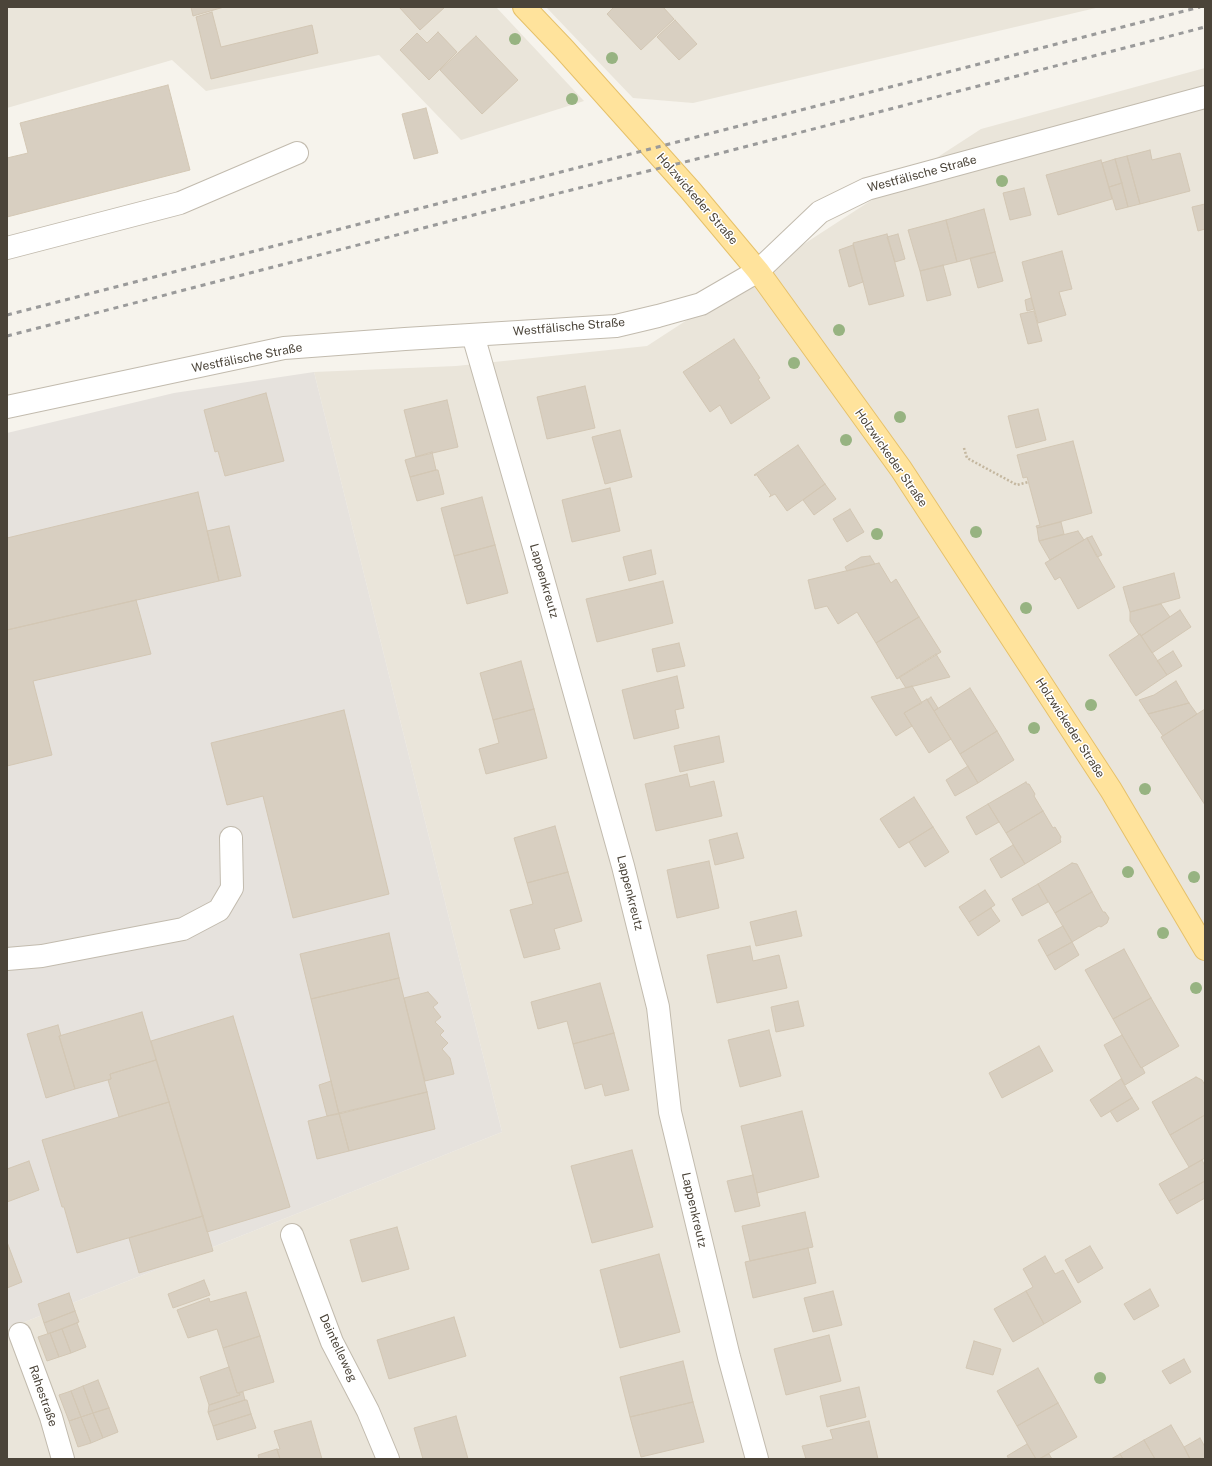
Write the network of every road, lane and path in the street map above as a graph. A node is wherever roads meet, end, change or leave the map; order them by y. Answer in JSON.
{"nodes":[{"id":1,"x":524,"y":7,"type":"edge"},
{"id":2,"x":1205,"y":97,"type":"edge"},
{"id":3,"x":296,"y":153,"type":"dead end"},
{"id":4,"x":7,"y":248,"type":"edge"},
{"id":5,"x":758,"y":271,"type":"junction"},
{"id":6,"x":473,"y":335,"type":"junction"},
{"id":7,"x":7,"y":407,"type":"edge"},
{"id":8,"x":964,"y":448,"type":"dead end"},
{"id":9,"x":1028,"y":482,"type":"dead end"},
{"id":10,"x":231,"y":838,"type":"dead end"},
{"id":11,"x":1205,"y":949,"type":"edge"},
{"id":12,"x":7,"y":959,"type":"edge"},
{"id":13,"x":292,"y":1235,"type":"dead end"},
{"id":14,"x":20,"y":1334,"type":"dead end"},
{"id":15,"x":63,"y":1459,"type":"edge"},
{"id":16,"x":388,"y":1459,"type":"edge"},
{"id":17,"x":757,"y":1459,"type":"edge"}],
"edges":[{"from":1,"to":5,"type":"main road","name":"Holzwickeder Straße"},
{"from":2,"to":5,"type":"street","name":"Westfälische Straße"},
{"from":3,"to":4,"type":"street"},
{"from":5,"to":6,"type":"street","name":"Westfälische Straße"},
{"from":5,"to":11,"type":"main road","name":"Holzwickeder Straße"},
{"from":6,"to":7,"type":"street","name":"Westfälische Straße"},
{"from":6,"to":17,"type":"street","name":"Lappenkreutz"},
{"from":8,"to":9,"type":"path"},
{"from":10,"to":12,"type":"street"},
{"from":13,"to":16,"type":"street","name":"Deintelleweg"},
{"from":14,"to":15,"type":"street","name":"Rahestraße"}]}
